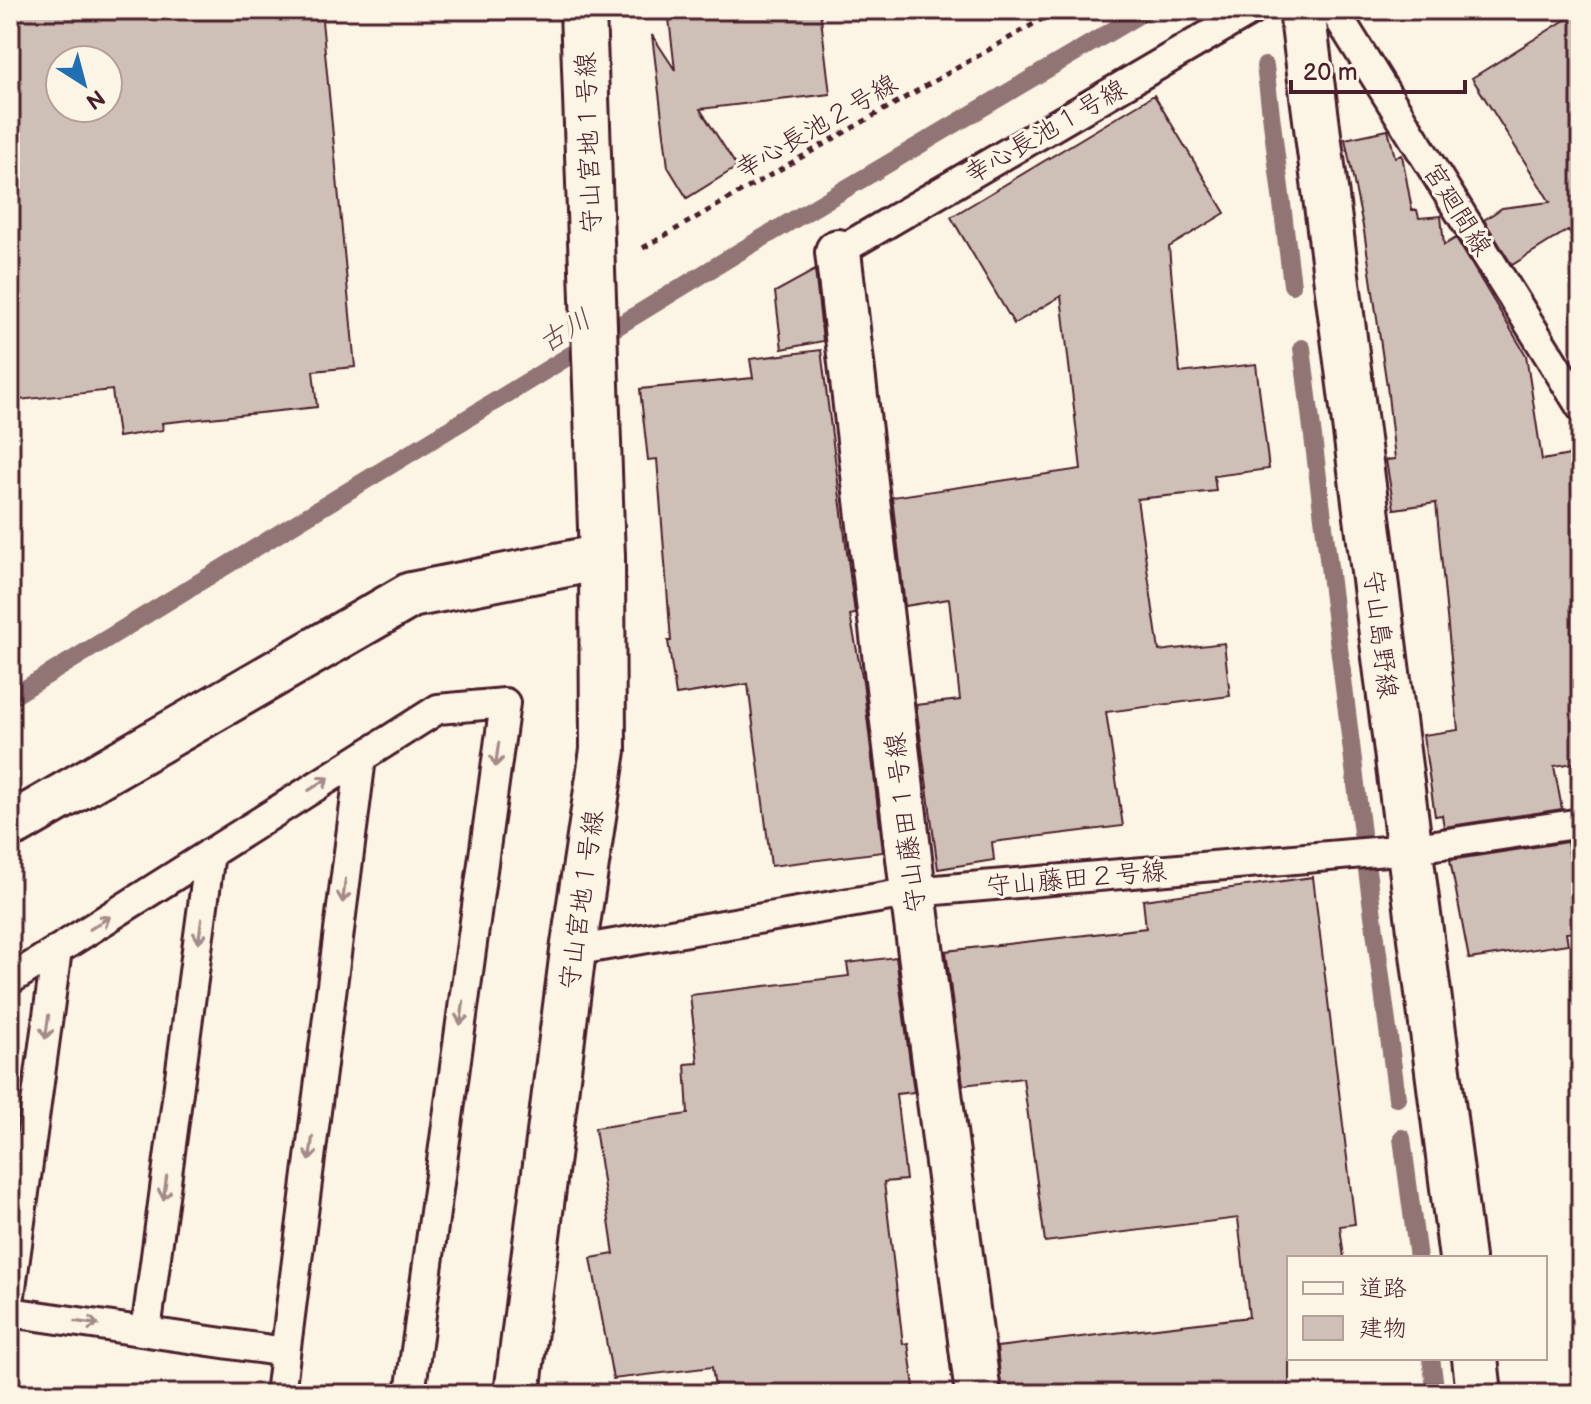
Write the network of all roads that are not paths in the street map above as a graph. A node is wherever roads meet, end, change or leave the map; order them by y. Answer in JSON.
{"nodes":[{"id":1,"x":583,"y":10,"type":"edge"},
{"id":2,"x":1252,"y":10,"type":"edge"},
{"id":3,"x":1302,"y":10,"type":"edge"},
{"id":4,"x":1334,"y":10,"type":"edge"},
{"id":5,"x":838,"y":252,"type":"joint"},
{"id":6,"x":1581,"y":407,"type":"edge"},
{"id":7,"x":602,"y":557,"type":"junction"},
{"id":8,"x":361,"y":758,"type":"junction"},
{"id":9,"x":12,"y":821,"type":"edge"},
{"id":10,"x":1581,"y":823,"type":"edge"},
{"id":11,"x":1409,"y":849,"type":"junction"},
{"id":12,"x":210,"y":853,"type":"junction"},
{"id":13,"x":913,"y":892,"type":"junction"},
{"id":14,"x":57,"y":950,"type":"junction"},
{"id":15,"x":573,"y":951,"type":"junction"},
{"id":16,"x":10,"y":980,"type":"edge"},
{"id":17,"x":1462,"y":1256,"type":"edge"},
{"id":18,"x":10,"y":1295,"type":"edge"},
{"id":19,"x":10,"y":1312,"type":"edge"},
{"id":20,"x":146,"y":1331,"type":"junction"},
{"id":21,"x":285,"y":1352,"type":"junction"},
{"id":22,"x":1475,"y":1360,"type":"edge"},
{"id":23,"x":280,"y":1394,"type":"edge"},
{"id":24,"x":410,"y":1394,"type":"edge"},
{"id":25,"x":517,"y":1394,"type":"edge"},
{"id":26,"x":978,"y":1394,"type":"edge"},
{"id":27,"x":1479,"y":1394,"type":"edge"}],
"edges":[{"from":1,"to":7,"type":"street","name":"守山宮地１号線"},
{"from":2,"to":5,"type":"lane","name":"幸心長池１号線"},
{"from":3,"to":11,"type":"street","name":"守山島野線"},
{"from":4,"to":6,"type":"lane","name":"宮廻間線"},
{"from":5,"to":13,"type":"street","name":"守山藤田１号線"},
{"from":7,"to":9,"type":"street"},
{"from":7,"to":15,"type":"street","name":"守山宮地１号線"},
{"from":12,"to":8,"type":"lane","one_way":true},
{"from":8,"to":21,"type":"lane","one_way":true},
{"from":8,"to":24,"type":"lane","one_way":true},
{"from":10,"to":11,"type":"lane","name":"守山藤田２号線"},
{"from":11,"to":13,"type":"lane","name":"守山藤田２号線"},
{"from":11,"to":17,"type":"street","name":"守山島野線"},
{"from":14,"to":12,"type":"lane","one_way":true},
{"from":12,"to":20,"type":"lane","one_way":true},
{"from":13,"to":15,"type":"lane","name":"守山藤田２号線"},
{"from":13,"to":26,"type":"street","name":"守山藤田１号線"},
{"from":14,"to":16,"type":"lane"},
{"from":14,"to":18,"type":"lane","one_way":true},
{"from":15,"to":25,"type":"street","name":"守山宮地１号線"},
{"from":19,"to":20,"type":"lane","one_way":true},
{"from":20,"to":21,"type":"lane"},
{"from":21,"to":23,"type":"lane"},
{"from":22,"to":27,"type":"street"}]}
